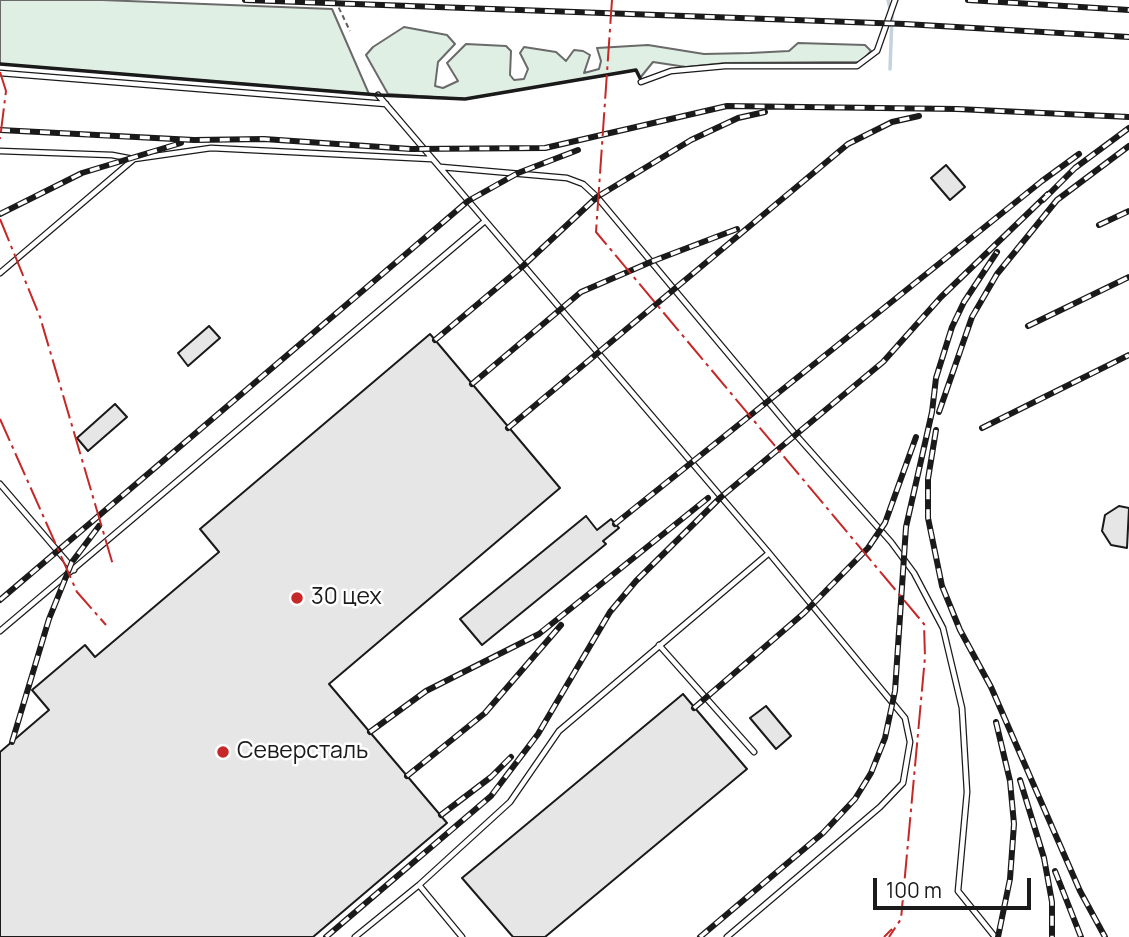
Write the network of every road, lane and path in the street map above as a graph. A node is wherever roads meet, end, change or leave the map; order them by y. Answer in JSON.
{"nodes":[{"id":1,"x":335,"y":0,"type":"edge"},
{"id":2,"x":895,"y":0,"type":"edge"},
{"id":3,"x":350,"y":31,"type":"dead end"},
{"id":4,"x":0,"y":73,"type":"edge"},
{"id":5,"x":641,"y":82,"type":"dead end"},
{"id":6,"x":378,"y":95,"type":"dead end"},
{"id":7,"x":386,"y":104,"type":"junction"},
{"id":8,"x":0,"y":151,"type":"edge"},
{"id":9,"x":134,"y":159,"type":"junction"},
{"id":10,"x":432,"y":159,"type":"junction"},
{"id":11,"x":439,"y":167,"type":"junction"},
{"id":12,"x":485,"y":221,"type":"junction"},
{"id":13,"x":0,"y":274,"type":"edge"},
{"id":14,"x":0,"y":484,"type":"edge"},
{"id":15,"x":769,"y":553,"type":"junction"},
{"id":16,"x":74,"y":570,"type":"junction"},
{"id":17,"x":0,"y":631,"type":"edge"},
{"id":18,"x":659,"y":645,"type":"junction"},
{"id":19,"x":754,"y":752,"type":"dead end"},
{"id":20,"x":419,"y":885,"type":"junction"},
{"id":21,"x":355,"y":937,"type":"edge"},
{"id":22,"x":462,"y":937,"type":"edge"},
{"id":23,"x":727,"y":937,"type":"edge"},
{"id":24,"x":995,"y":937,"type":"edge"}],
"edges":[{"from":1,"to":3,"type":"path"},
{"from":2,"to":5,"type":"lane"},
{"from":4,"to":7,"type":"lane"},
{"from":6,"to":7,"type":"lane"},
{"from":7,"to":10,"type":"lane"},
{"from":8,"to":9,"type":"lane"},
{"from":9,"to":10,"type":"lane"},
{"from":9,"to":13,"type":"lane"},
{"from":10,"to":11,"type":"lane"},
{"from":11,"to":12,"type":"lane"},
{"from":11,"to":24,"type":"lane"},
{"from":12,"to":15,"type":"lane"},
{"from":12,"to":16,"type":"lane"},
{"from":14,"to":16,"type":"lane"},
{"from":15,"to":18,"type":"lane"},
{"from":15,"to":23,"type":"lane"},
{"from":16,"to":17,"type":"lane"},
{"from":18,"to":19,"type":"lane"},
{"from":18,"to":20,"type":"lane"},
{"from":20,"to":21,"type":"lane"},
{"from":20,"to":22,"type":"lane"}]}
